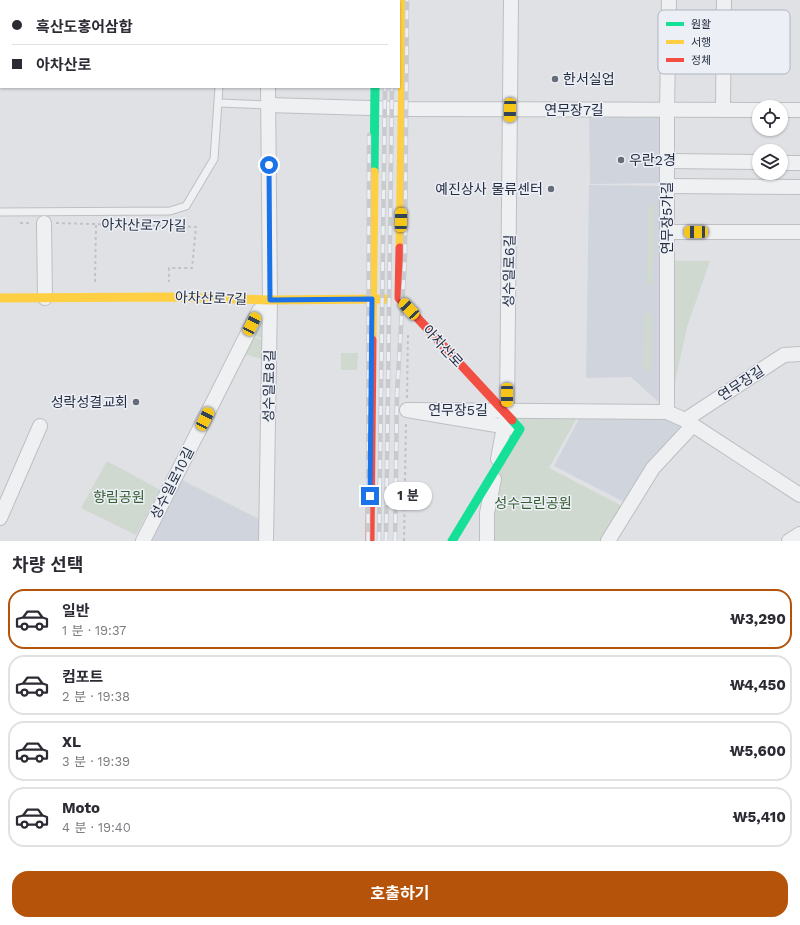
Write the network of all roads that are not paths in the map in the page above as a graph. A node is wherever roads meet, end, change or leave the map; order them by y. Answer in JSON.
{"nodes":[{"id":1,"x":404,"y":0,"type":"edge"},
{"id":2,"x":511,"y":0,"type":"edge"},
{"id":3,"x":669,"y":0,"type":"edge"},
{"id":4,"x":669,"y":10,"type":"edge"},
{"id":5,"x":668,"y":74,"type":"edge"},
{"id":6,"x":724,"y":74,"type":"edge"},
{"id":7,"x":219,"y":88,"type":"edge"},
{"id":8,"x":268,"y":88,"type":"edge"},
{"id":9,"x":375,"y":88,"type":"edge"},
{"id":10,"x":219,"y":104,"type":"junction"},
{"id":11,"x":268,"y":105,"type":"junction"},
{"id":12,"x":382,"y":108,"type":"junction"},
{"id":13,"x":403,"y":109,"type":"junction"},
{"id":14,"x":510,"y":110,"type":"junction"},
{"id":15,"x":667,"y":110,"type":"junction"},
{"id":16,"x":724,"y":110,"type":"junction"},
{"id":17,"x":752,"y":110,"type":"edge"},
{"id":18,"x":788,"y":110,"type":"edge"},
{"id":19,"x":800,"y":110,"type":"edge"},
{"id":20,"x":667,"y":161,"type":"junction"},
{"id":21,"x":752,"y":162,"type":"edge"},
{"id":22,"x":788,"y":163,"type":"edge"},
{"id":23,"x":800,"y":163,"type":"edge"},
{"id":24,"x":667,"y":186,"type":"junction"},
{"id":25,"x":800,"y":187,"type":"edge"},
{"id":26,"x":0,"y":212,"type":"edge"},
{"id":27,"x":44,"y":223,"type":"road end"},
{"id":28,"x":667,"y":232,"type":"junction"},
{"id":29,"x":800,"y":232,"type":"edge"},
{"id":30,"x":0,"y":298,"type":"edge"},
{"id":31,"x":45,"y":298,"type":"junction"},
{"id":32,"x":399,"y":298,"type":"junction"},
{"id":33,"x":372,"y":299,"type":"junction"},
{"id":34,"x":270,"y":300,"type":"junction"},
{"id":35,"x":800,"y":354,"type":"edge"},
{"id":36,"x":507,"y":411,"type":"junction"},
{"id":37,"x":667,"y":412,"type":"junction"},
{"id":38,"x":689,"y":422,"type":"junction"},
{"id":39,"x":40,"y":426,"type":"dead end"},
{"id":40,"x":520,"y":429,"type":"junction"},
{"id":41,"x":800,"y":495,"type":"edge"},
{"id":42,"x":0,"y":518,"type":"edge"},
{"id":43,"x":800,"y":534,"type":"edge"},
{"id":44,"x":143,"y":541,"type":"edge"},
{"id":45,"x":266,"y":541,"type":"edge"},
{"id":46,"x":370,"y":541,"type":"edge"},
{"id":47,"x":452,"y":541,"type":"edge"},
{"id":48,"x":487,"y":541,"type":"edge"},
{"id":49,"x":608,"y":541,"type":"edge"},
{"id":50,"x":789,"y":541,"type":"edge"}],
"edges":[{"from":1,"to":13,"type":"main road"},
{"from":2,"to":14,"type":"street","name":"성수일로6길"},
{"from":3,"to":4,"type":"street","name":"연무장5가길"},
{"from":5,"to":15,"type":"street","name":"연무장5가길"},
{"from":6,"to":16,"type":"street"},
{"from":7,"to":10,"type":"lane"},
{"from":8,"to":11,"type":"street","name":"성수일로8길"},
{"from":9,"to":12,"type":"main road"},
{"from":10,"to":11,"type":"lane"},
{"from":10,"to":26,"type":"lane"},
{"from":11,"to":12,"type":"street","name":"연무장7길"},
{"from":11,"to":34,"type":"street","name":"성수일로8길"},
{"from":12,"to":13,"type":"street","name":"연무장7길"},
{"from":12,"to":33,"type":"main road"},
{"from":13,"to":14,"type":"street","name":"연무장7길"},
{"from":13,"to":32,"type":"main road"},
{"from":14,"to":15,"type":"street","name":"연무장7길"},
{"from":14,"to":36,"type":"street","name":"성수일로6길"},
{"from":15,"to":16,"type":"street","name":"연무장7길"},
{"from":15,"to":20,"type":"street","name":"연무장5가길"},
{"from":16,"to":17,"type":"street","name":"연무장7길"},
{"from":18,"to":19,"type":"street"},
{"from":20,"to":21,"type":"street"},
{"from":20,"to":24,"type":"street","name":"연무장5가길"},
{"from":22,"to":23,"type":"street"},
{"from":24,"to":25,"type":"street"},
{"from":24,"to":28,"type":"street","name":"연무장5가길"},
{"from":27,"to":31,"type":"street"},
{"from":28,"to":29,"type":"street"},
{"from":28,"to":37,"type":"street","name":"연무장5가길"},
{"from":30,"to":31,"type":"main road","name":"아차산로7길"},
{"from":31,"to":34,"type":"main road","name":"아차산로7길"},
{"from":32,"to":33,"type":"main road","name":"아차산로7길"},
{"from":32,"to":40,"type":"main road","name":"아차산로"},
{"from":33,"to":34,"type":"main road","name":"아차산로7길"},
{"from":33,"to":46,"type":"main road"},
{"from":34,"to":44,"type":"street","name":"성수일로10길"},
{"from":34,"to":45,"type":"street","name":"성수일로8길"},
{"from":35,"to":38,"type":"street","name":"연무장길"},
{"from":36,"to":37,"type":"street","name":"연무장5길"},
{"from":36,"to":40,"type":"street","name":"연무장5길"},
{"from":36,"to":48,"type":"street","name":"성수일로6길"},
{"from":37,"to":38,"type":"street","name":"연무장5길"},
{"from":38,"to":41,"type":"street","name":"연무장5길"},
{"from":38,"to":49,"type":"street"},
{"from":39,"to":42,"type":"street"},
{"from":40,"to":47,"type":"main road"},
{"from":43,"to":50,"type":"street"}]}
